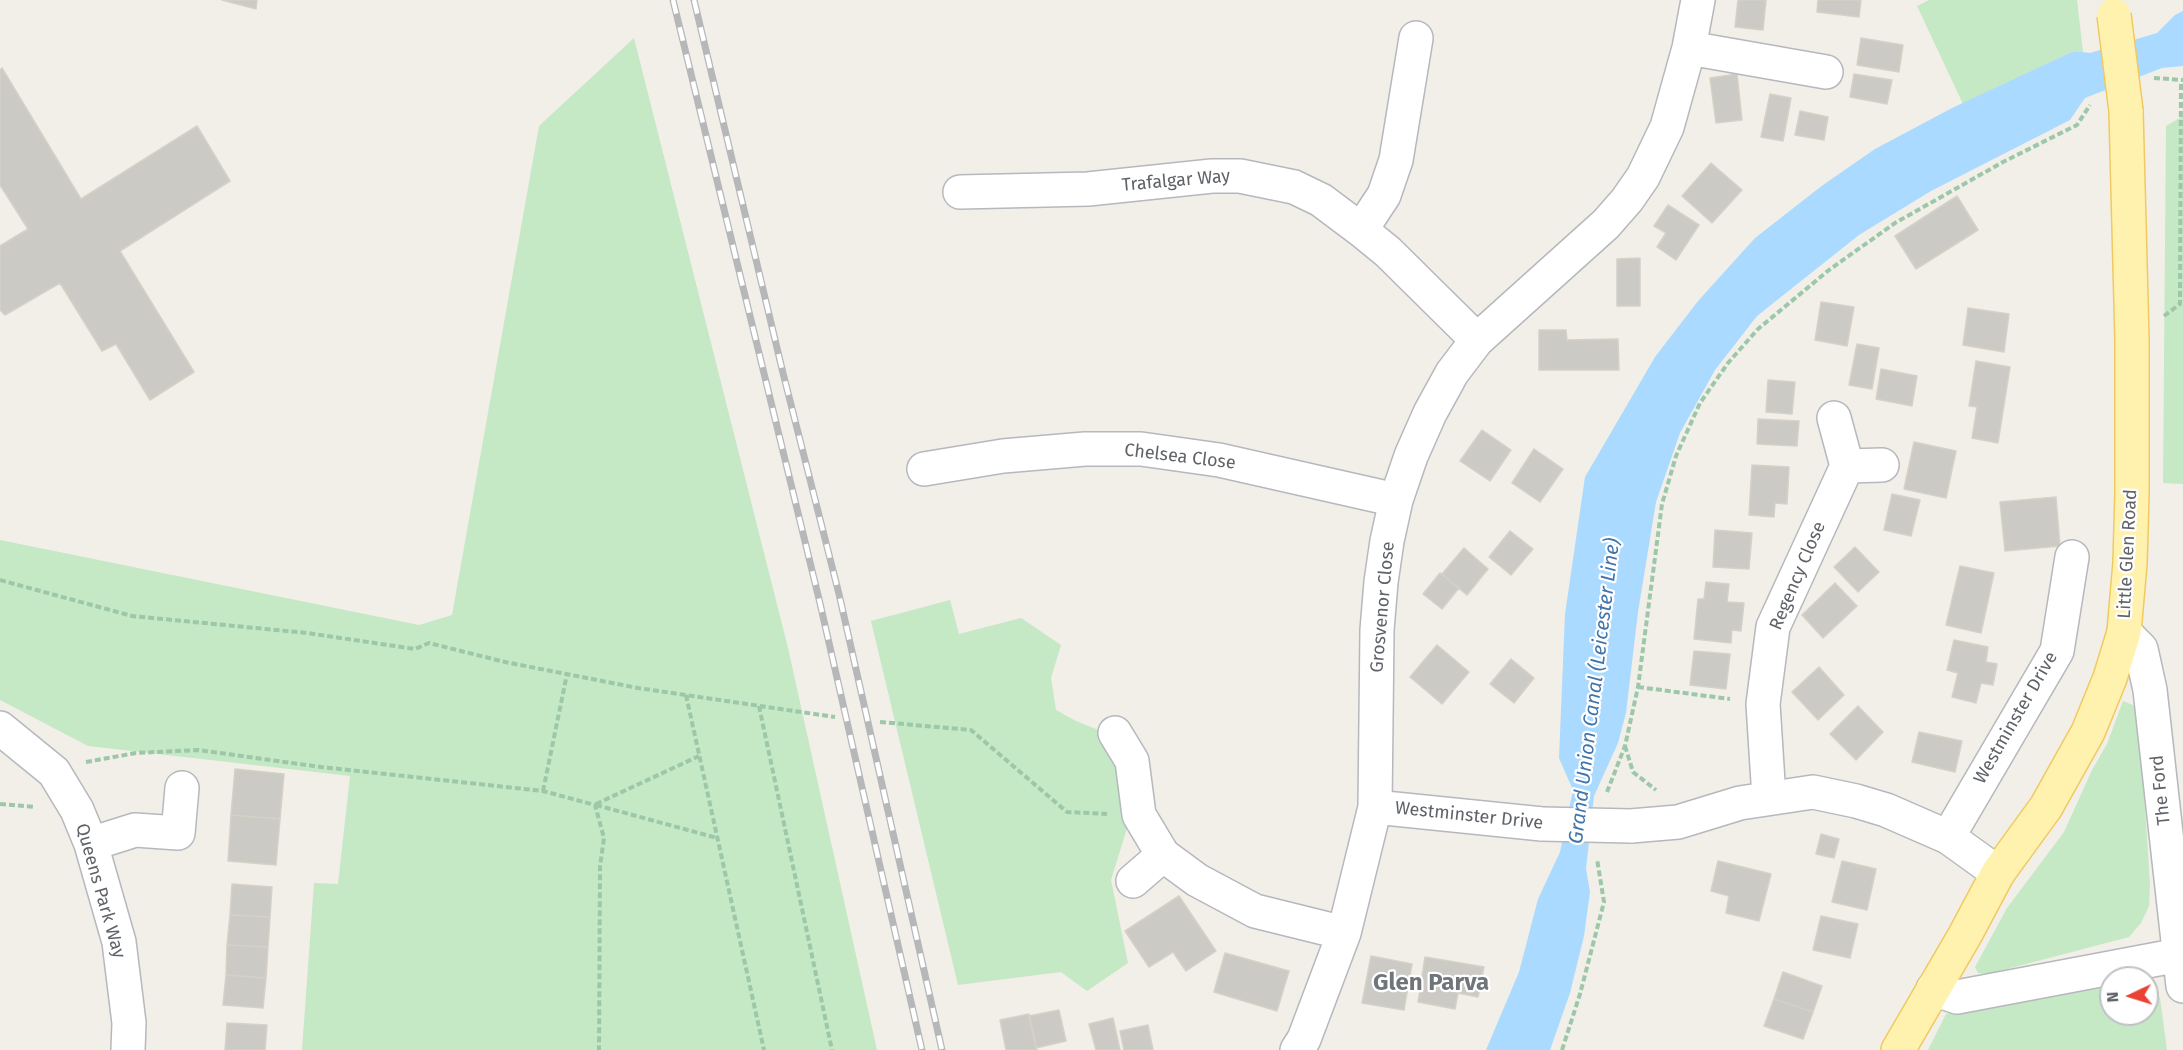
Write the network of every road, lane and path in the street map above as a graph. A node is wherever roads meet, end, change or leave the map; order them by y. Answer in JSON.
{"nodes":[{"id":1,"x":1698,"y":0,"type":"edge"},
{"id":2,"x":2113,"y":8,"type":"edge"},
{"id":3,"x":1416,"y":38,"type":"dead end"},
{"id":4,"x":1689,"y":48,"type":"junction"},
{"id":5,"x":1826,"y":72,"type":"dead end"},
{"id":6,"x":2182,"y":80,"type":"edge"},
{"id":7,"x":2144,"y":81,"type":"dead end"},
{"id":8,"x":2096,"y":97,"type":"dead end"},
{"id":9,"x":960,"y":192,"type":"dead end"},
{"id":10,"x":1361,"y":230,"type":"junction"},
{"id":11,"x":1477,"y":340,"type":"junction"},
{"id":12,"x":2132,"y":340,"type":"junction"},
{"id":13,"x":1834,"y":418,"type":"dead end"},
{"id":14,"x":1882,"y":465,"type":"dead end"},
{"id":15,"x":1847,"y":466,"type":"junction"},
{"id":16,"x":924,"y":469,"type":"dead end"},
{"id":17,"x":1396,"y":500,"type":"junction"},
{"id":18,"x":2072,"y":557,"type":"dead end"},
{"id":19,"x":0,"y":580,"type":"edge"},
{"id":20,"x":2124,"y":632,"type":"junction"},
{"id":21,"x":567,"y":674,"type":"junction"},
{"id":22,"x":1638,"y":687,"type":"junction"},
{"id":23,"x":686,"y":695,"type":"junction"},
{"id":24,"x":1763,"y":704,"type":"junction"},
{"id":25,"x":759,"y":706,"type":"junction"},
{"id":26,"x":835,"y":717,"type":"dead end"},
{"id":27,"x":880,"y":722,"type":"dead end"},
{"id":28,"x":0,"y":728,"type":"edge"},
{"id":29,"x":1115,"y":733,"type":"dead end"},
{"id":30,"x":1625,"y":746,"type":"junction"},
{"id":31,"x":699,"y":756,"type":"junction"},
{"id":32,"x":54,"y":772,"type":"junction"},
{"id":33,"x":182,"y":788,"type":"dead end"},
{"id":34,"x":543,"y":792,"type":"junction"},
{"id":35,"x":1605,"y":795,"type":"dead end"},
{"id":36,"x":1770,"y":798,"type":"junction"},
{"id":37,"x":595,"y":805,"type":"junction"},
{"id":38,"x":1375,"y":807,"type":"junction"},
{"id":39,"x":1139,"y":815,"type":"junction"},
{"id":40,"x":1678,"y":822,"type":"junction"},
{"id":41,"x":1948,"y":837,"type":"junction"},
{"id":42,"x":717,"y":838,"type":"junction"},
{"id":43,"x":91,"y":844,"type":"junction"},
{"id":44,"x":1163,"y":855,"type":"junction"},
{"id":45,"x":1597,"y":857,"type":"dead end"},
{"id":46,"x":1998,"y":873,"type":"junction"},
{"id":47,"x":1133,"y":881,"type":"dead end"},
{"id":48,"x":1344,"y":933,"type":"junction"},
{"id":49,"x":2181,"y":974,"type":"edge"},
{"id":50,"x":1933,"y":989,"type":"junction"},
{"id":51,"x":128,"y":1050,"type":"edge"},
{"id":52,"x":599,"y":1050,"type":"edge"},
{"id":53,"x":764,"y":1050,"type":"edge"},
{"id":54,"x":832,"y":1050,"type":"edge"},
{"id":55,"x":1297,"y":1050,"type":"edge"},
{"id":56,"x":1562,"y":1050,"type":"edge"},
{"id":57,"x":1898,"y":1050,"type":"edge"}],
"edges":[{"from":1,"to":4,"type":"street","name":"Grosvenor Close"},
{"from":2,"to":12,"type":"main road","name":"Little Glen Road","bridge":true},
{"from":3,"to":10,"type":"street"},
{"from":4,"to":5,"type":"street"},
{"from":4,"to":11,"type":"street","name":"Grosvenor Close"},
{"from":6,"to":7,"type":"path"},
{"from":6,"to":12,"type":"path"},
{"from":8,"to":22,"type":"path"},
{"from":9,"to":10,"type":"street","name":"Trafalgar Way"},
{"from":10,"to":11,"type":"street","name":"Trafalgar Way"},
{"from":11,"to":17,"type":"street","name":"Grosvenor Close"},
{"from":12,"to":20,"type":"main road","name":"Little Glen Road"},
{"from":13,"to":15,"type":"street"},
{"from":14,"to":15,"type":"street"},
{"from":15,"to":24,"type":"street","name":"Regency Close"},
{"from":16,"to":17,"type":"street","name":"Chelsea Close"},
{"from":17,"to":38,"type":"street","name":"Grosvenor Close"},
{"from":18,"to":41,"type":"street","name":"Westminster Drive"},
{"from":19,"to":21,"type":"path"},
{"from":20,"to":46,"type":"main road","name":"Little Glen Road"},
{"from":20,"to":49,"type":"street","name":"The Ford"},
{"from":21,"to":23,"type":"path"},
{"from":21,"to":34,"type":"path"},
{"from":22,"to":24,"type":"path"},
{"from":22,"to":30,"type":"path"},
{"from":23,"to":25,"type":"path"},
{"from":23,"to":31,"type":"path"},
{"from":24,"to":36,"type":"street","name":"Regency Close"},
{"from":25,"to":26,"type":"path"},
{"from":25,"to":54,"type":"path"},
{"from":27,"to":39,"type":"path"},
{"from":28,"to":32,"type":"street","name":"Queens Park Way"},
{"from":29,"to":39,"type":"street"},
{"from":30,"to":35,"type":"path"},
{"from":30,"to":40,"type":"path"},
{"from":31,"to":37,"type":"path"},
{"from":31,"to":42,"type":"path"},
{"from":32,"to":34,"type":"path"},
{"from":32,"to":43,"type":"street","name":"Queens Park Way"},
{"from":33,"to":43,"type":"street"},
{"from":34,"to":37,"type":"path"},
{"from":36,"to":40,"type":"street","name":"Westminster Drive"},
{"from":36,"to":41,"type":"street","name":"Westminster Drive"},
{"from":37,"to":42,"type":"path"},
{"from":37,"to":52,"type":"path"},
{"from":38,"to":40,"type":"street","name":"Westminster Drive","bridge":true},
{"from":38,"to":48,"type":"street","name":"Grosvenor Close"},
{"from":39,"to":44,"type":"street"},
{"from":41,"to":46,"type":"street","name":"Westminster Drive"},
{"from":42,"to":53,"type":"path"},
{"from":43,"to":51,"type":"street","name":"Queens Park Way"},
{"from":44,"to":47,"type":"street"},
{"from":44,"to":48,"type":"street"},
{"from":45,"to":56,"type":"path"},
{"from":46,"to":50,"type":"main road","name":"Little Glen Road"},
{"from":48,"to":55,"type":"street","name":"Grosvenor Close"},
{"from":49,"to":50,"type":"street","name":"The Ford"},
{"from":50,"to":57,"type":"main road","name":"Little Glen Road"}]}
